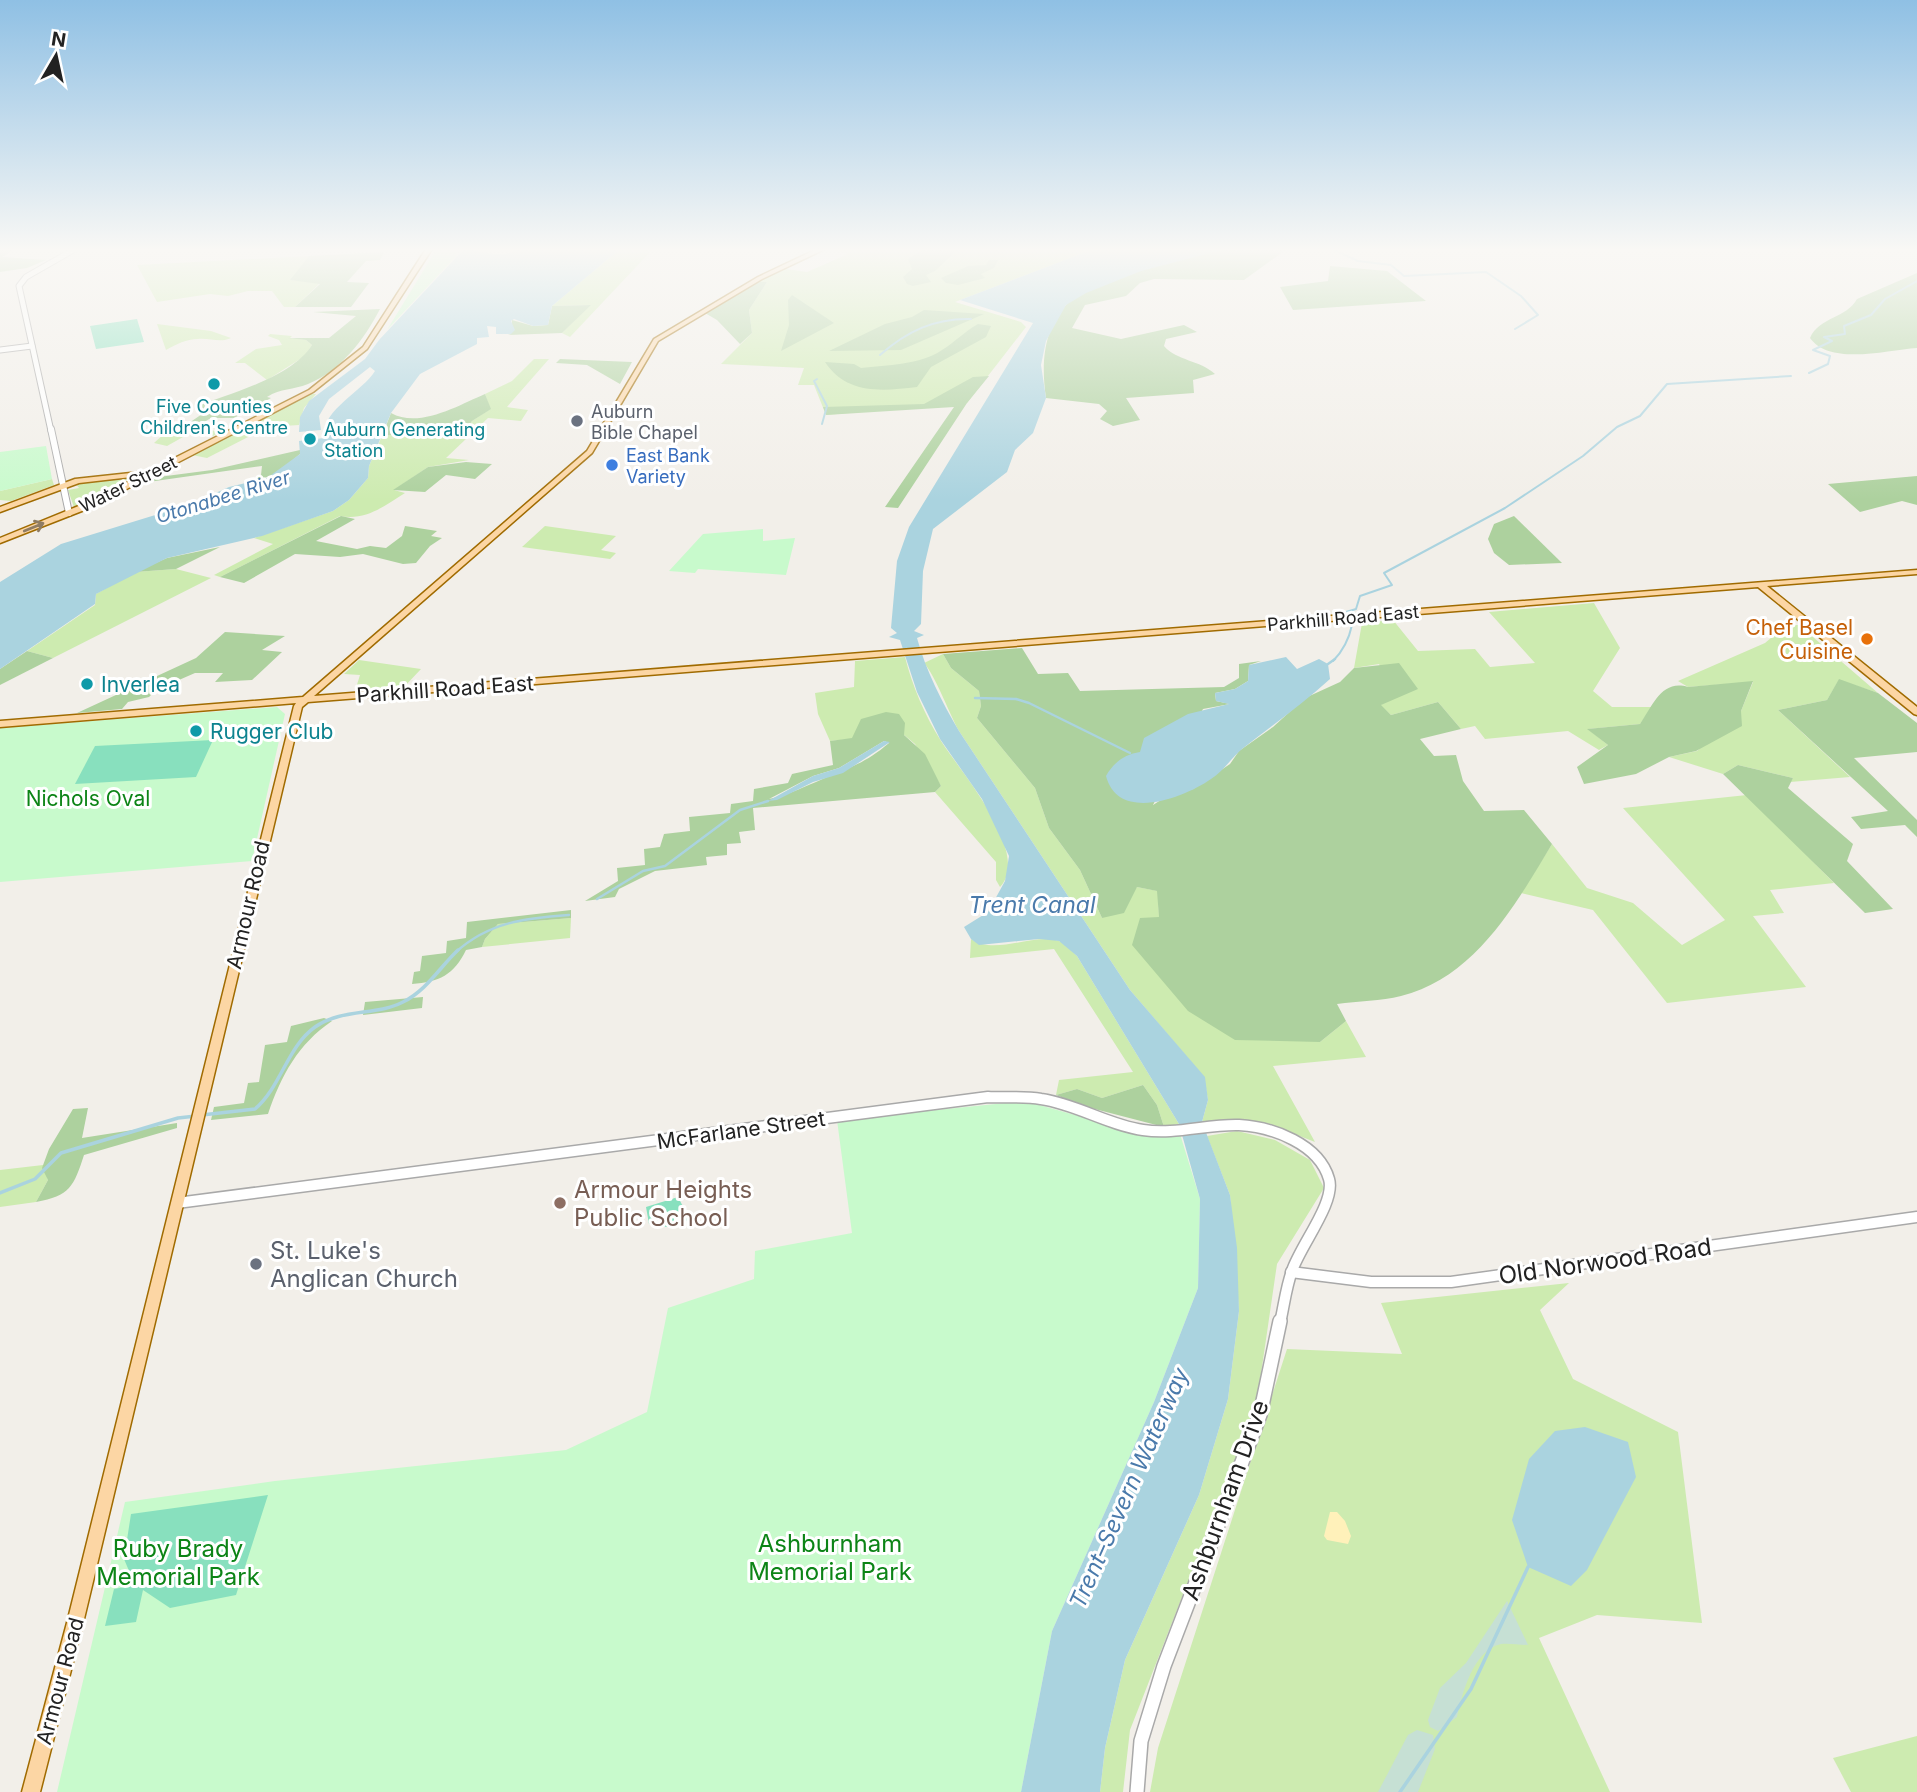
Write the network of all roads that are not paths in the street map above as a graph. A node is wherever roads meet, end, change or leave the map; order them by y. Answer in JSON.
{"nodes":[{"id":1,"x":29,"y":333,"type":"edge"},
{"id":2,"x":373,"y":333,"type":"edge"},
{"id":3,"x":668,"y":333,"type":"edge"},
{"id":4,"x":32,"y":346,"type":"junction"},
{"id":5,"x":0,"y":350,"type":"edge"},
{"id":6,"x":132,"y":478,"type":"junction"},
{"id":7,"x":62,"y":486,"type":"junction"},
{"id":8,"x":0,"y":510,"type":"edge"},
{"id":9,"x":69,"y":513,"type":"junction"},
{"id":10,"x":0,"y":541,"type":"edge"},
{"id":11,"x":1917,"y":572,"type":"edge"},
{"id":12,"x":1761,"y":584,"type":"junction"},
{"id":13,"x":303,"y":700,"type":"junction"},
{"id":14,"x":1917,"y":712,"type":"edge"},
{"id":15,"x":0,"y":724,"type":"edge"},
{"id":16,"x":1299,"y":1143,"type":"joint"},
{"id":17,"x":177,"y":1203,"type":"junction"},
{"id":18,"x":1917,"y":1217,"type":"edge"},
{"id":19,"x":1292,"y":1272,"type":"junction"},
{"id":20,"x":31,"y":1792,"type":"edge"},
{"id":21,"x":1137,"y":1792,"type":"edge"}],
"edges":[{"from":1,"to":4,"type":"street"},
{"from":2,"to":6,"type":"main road","name":"Water Street"},
{"from":3,"to":13,"type":"main road","name":"Armour Road"},
{"from":4,"to":5,"type":"street"},
{"from":4,"to":7,"type":"street"},
{"from":6,"to":7,"type":"main road"},
{"from":6,"to":9,"type":"main road","name":"Water Street"},
{"from":7,"to":8,"type":"main road"},
{"from":7,"to":9,"type":"street"},
{"from":10,"to":9,"type":"main road","name":"Water Street","one_way":true},
{"from":11,"to":12,"type":"main road","name":"Parkhill Road East"},
{"from":12,"to":13,"type":"main road","name":"Parkhill Road East"},
{"from":12,"to":14,"type":"main road"},
{"from":13,"to":15,"type":"main road","name":"Parkhill Road East"},
{"from":13,"to":17,"type":"main road","name":"Armour Road"},
{"from":16,"to":17,"type":"street","name":"McFarlane Street"},
{"from":16,"to":19,"type":"street","name":"Ashburnham Drive"},
{"from":17,"to":20,"type":"main road","name":"Armour Road"},
{"from":18,"to":19,"type":"street","name":"Old Norwood Road"},
{"from":19,"to":21,"type":"street","name":"Ashburnham Drive"}]}
